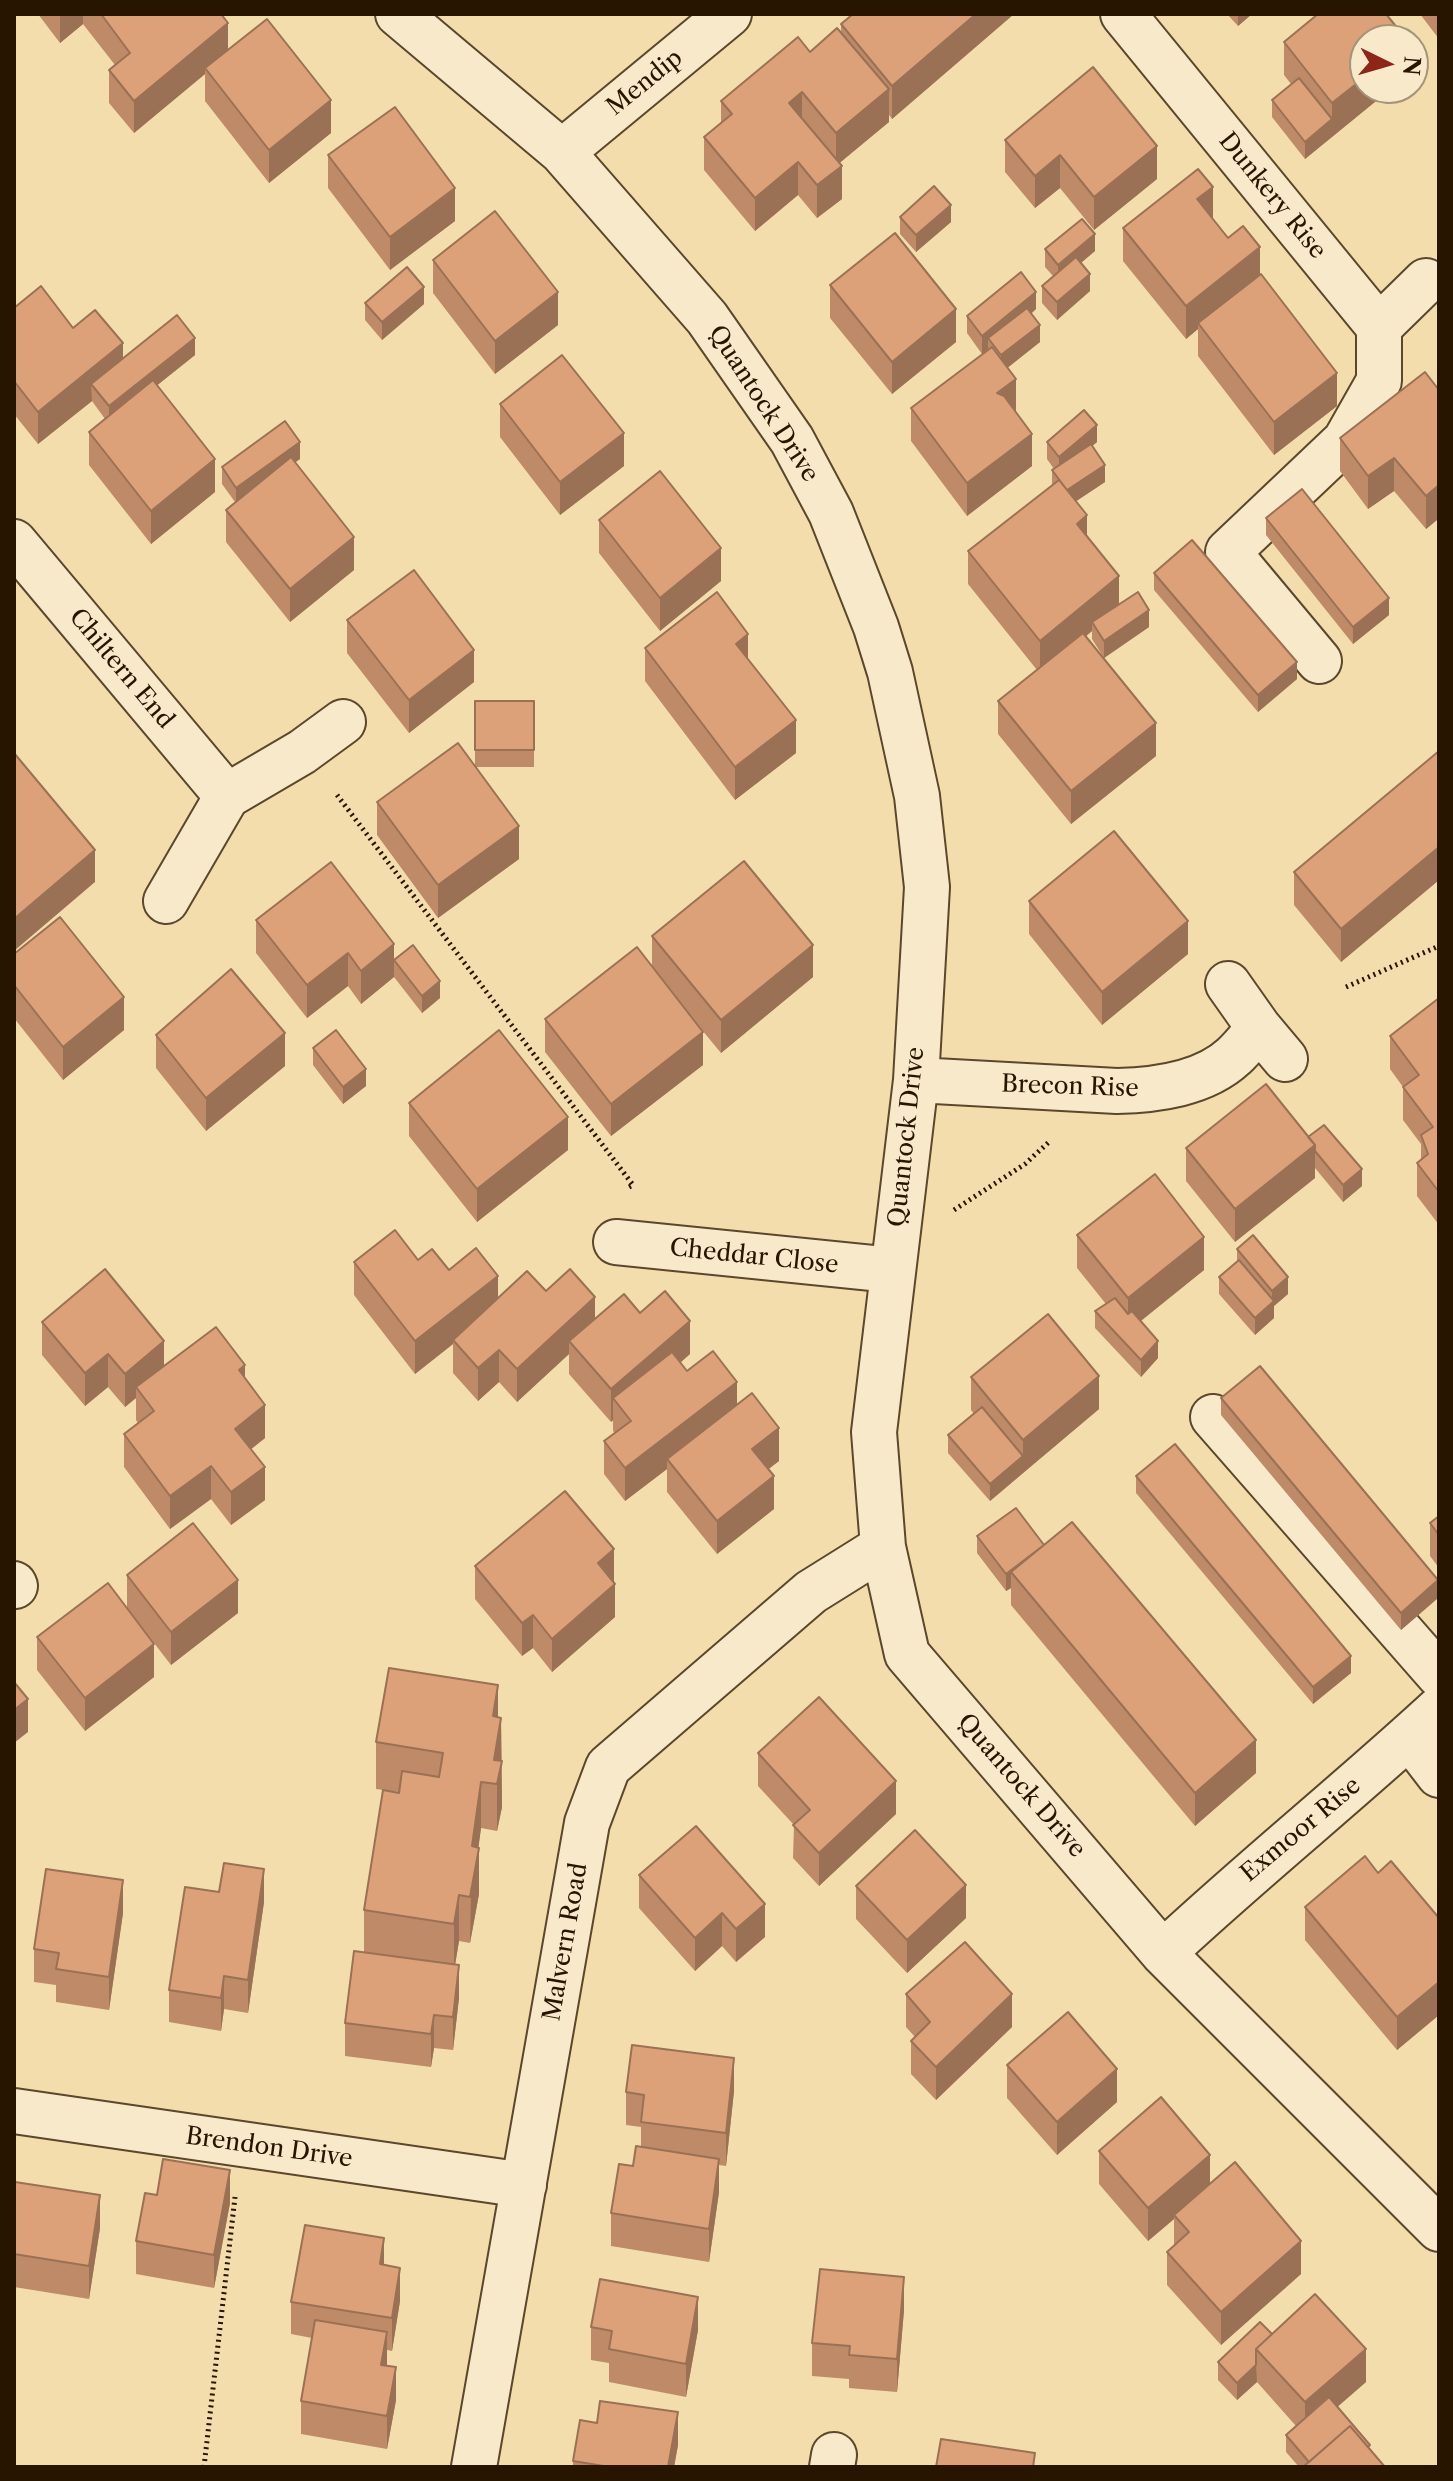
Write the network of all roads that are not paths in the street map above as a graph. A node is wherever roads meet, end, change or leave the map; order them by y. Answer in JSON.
{"nodes":[{"id":1,"x":398,"y":14,"type":"edge"},
{"id":2,"x":729,"y":14,"type":"edge"},
{"id":3,"x":1123,"y":14,"type":"edge"},
{"id":4,"x":562,"y":152,"type":"junction"},
{"id":5,"x":1426,"y":281,"type":"dead end"},
{"id":6,"x":1379,"y":327,"type":"junction"},
{"id":7,"x":14,"y":542,"type":"edge"},
{"id":8,"x":1319,"y":661,"type":"dead end"},
{"id":9,"x":343,"y":722,"type":"dead end"},
{"id":10,"x":227,"y":796,"type":"junction"},
{"id":11,"x":166,"y":901,"type":"dead end"},
{"id":12,"x":1228,"y":984,"type":"dead end"},
{"id":13,"x":916,"y":1080,"type":"junction"},
{"id":14,"x":616,"y":1242,"type":"dead end"},
{"id":15,"x":892,"y":1270,"type":"junction"},
{"id":16,"x":1213,"y":1417,"type":"dead end"},
{"id":17,"x":883,"y":1547,"type":"junction"},
{"id":18,"x":1439,"y":1675,"type":"edge"},
{"id":19,"x":1424,"y":1723,"type":"edge"},
{"id":20,"x":1439,"y":1775,"type":"edge"},
{"id":21,"x":1163,"y":1953,"type":"junction"},
{"id":22,"x":14,"y":2111,"type":"edge"},
{"id":23,"x":524,"y":2185,"type":"junction"},
{"id":24,"x":1439,"y":2229,"type":"edge"},
{"id":25,"x":474,"y":2467,"type":"edge"}],
"edges":[{"from":1,"to":4,"type":"street","name":"Quantock Drive"},
{"from":2,"to":4,"type":"street","name":"Mendip"},
{"from":3,"to":6,"type":"street","name":"Dunkery Rise"},
{"from":4,"to":13,"type":"street","name":"Quantock Drive"},
{"from":5,"to":6,"type":"street"},
{"from":6,"to":8,"type":"street"},
{"from":7,"to":10,"type":"street","name":"Chiltern End"},
{"from":9,"to":10,"type":"street"},
{"from":10,"to":11,"type":"street"},
{"from":12,"to":13,"type":"street","name":"Brecon Rise"},
{"from":13,"to":15,"type":"street","name":"Quantock Drive"},
{"from":14,"to":15,"type":"street","name":"Cheddar Close"},
{"from":15,"to":17,"type":"street","name":"Quantock Drive"},
{"from":16,"to":18,"type":"street"},
{"from":17,"to":21,"type":"street","name":"Quantock Drive"},
{"from":17,"to":23,"type":"street","name":"Malvern Road"},
{"from":19,"to":20,"type":"street"},
{"from":19,"to":21,"type":"street","name":"Exmoor Rise"},
{"from":21,"to":24,"type":"street","name":"Quantock Drive"},
{"from":22,"to":23,"type":"street","name":"Brendon Drive"},
{"from":23,"to":25,"type":"street","name":"Malvern Road"}]}
